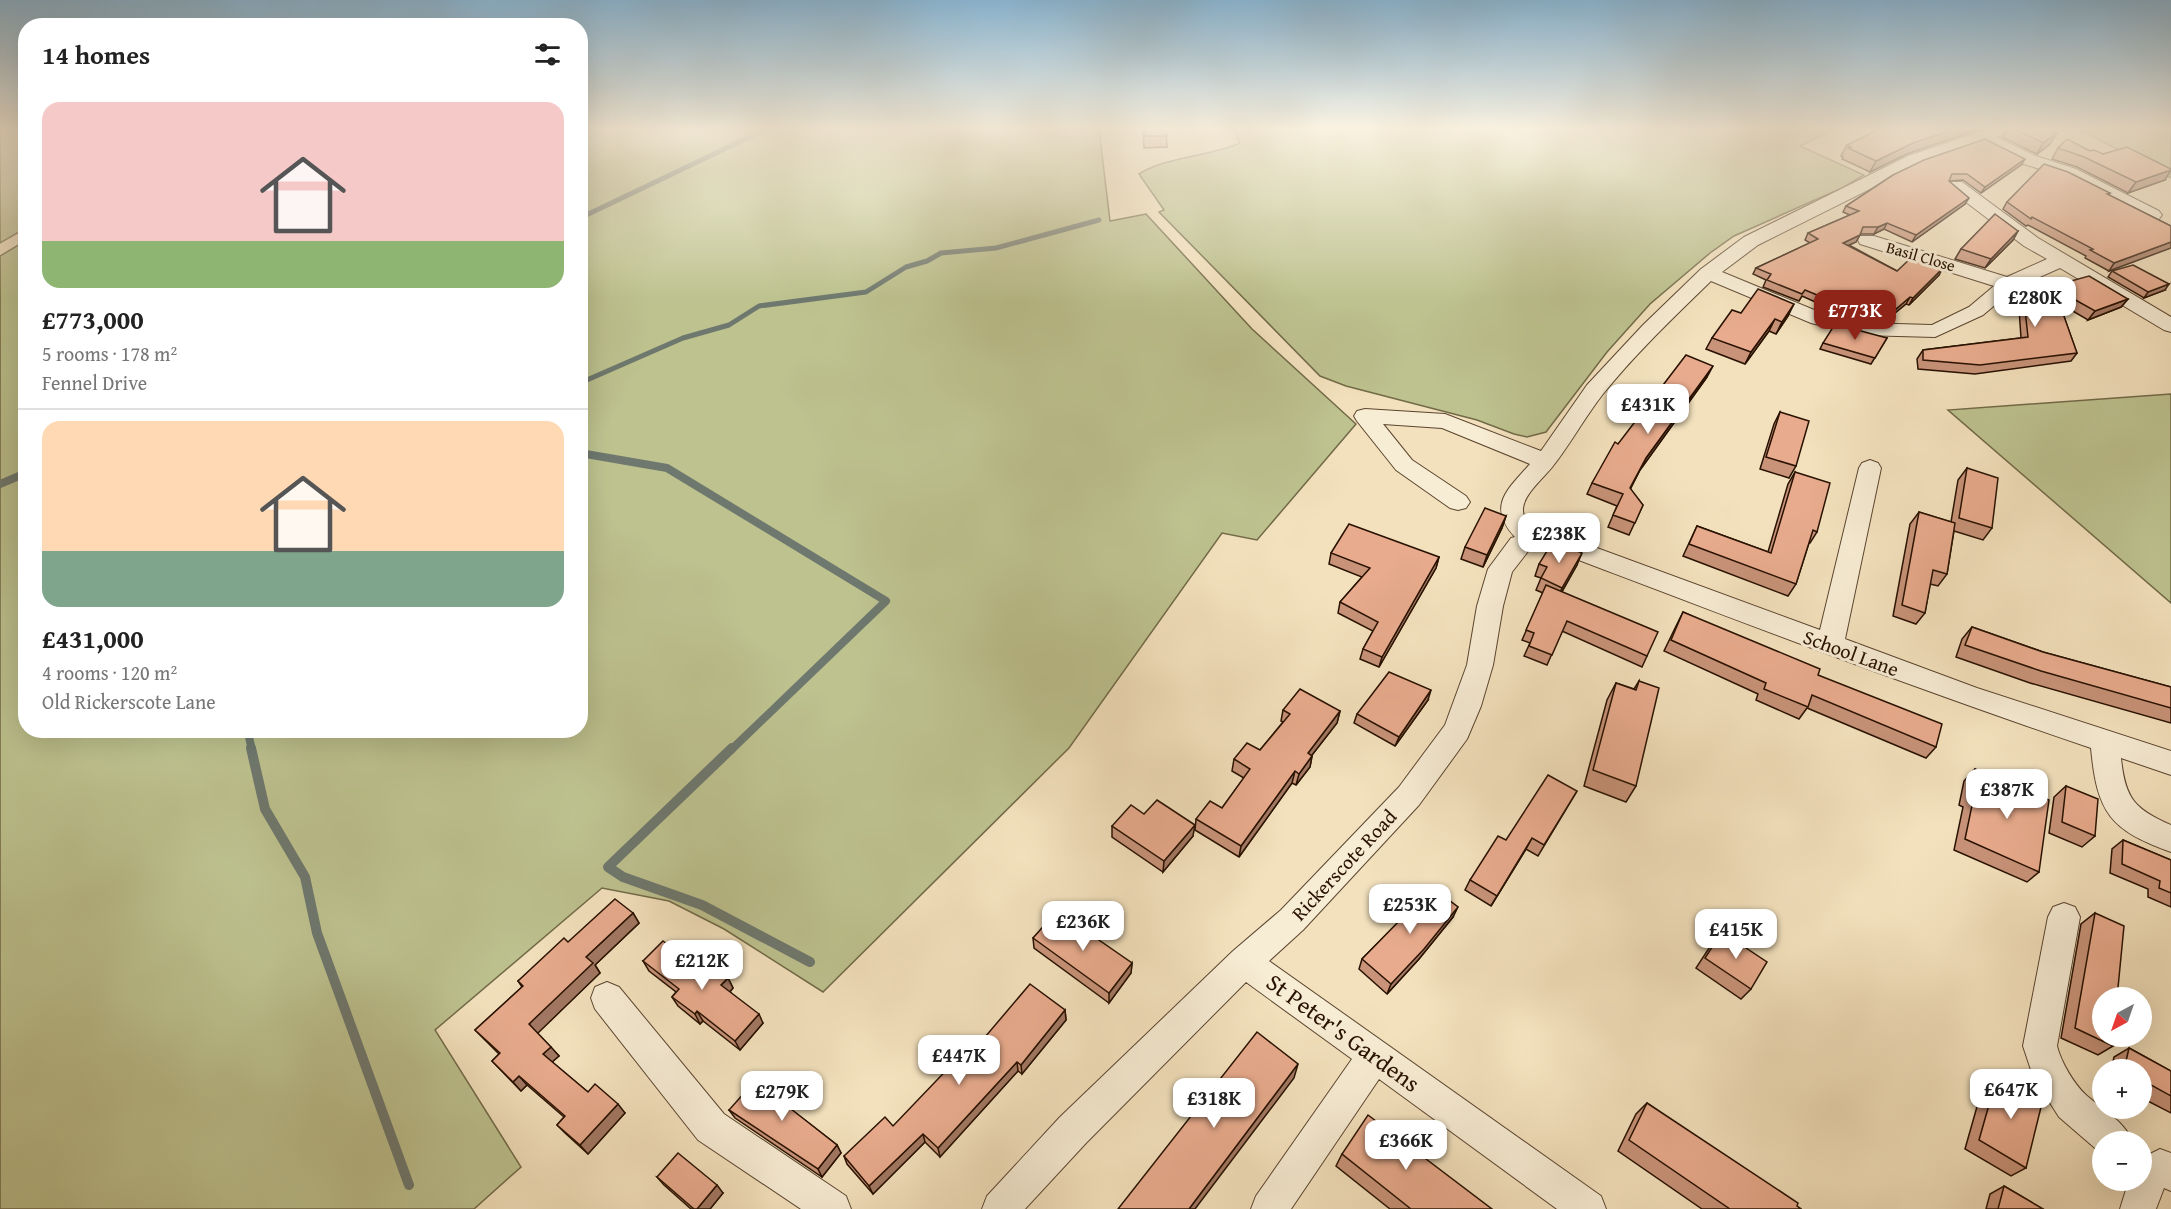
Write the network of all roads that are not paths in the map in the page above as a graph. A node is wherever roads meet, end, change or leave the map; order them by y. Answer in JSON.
{"nodes":[{"id":1,"x":1863,"y":185,"type":"edge"},
{"id":2,"x":2095,"y":185,"type":"edge"},
{"id":3,"x":1956,"y":186,"type":"edge"},
{"id":4,"x":2153,"y":215,"type":"edge"},
{"id":5,"x":1867,"y":240,"type":"dead end"},
{"id":6,"x":2061,"y":260,"type":"junction"},
{"id":7,"x":1708,"y":273,"type":"junction"},
{"id":8,"x":2008,"y":284,"type":"junction"},
{"id":9,"x":2171,"y":326,"type":"edge"},
{"id":10,"x":1545,"y":461,"type":"junction"},
{"id":11,"x":1870,"y":468,"type":"dead end"},
{"id":12,"x":1458,"y":502,"type":"dead end"},
{"id":13,"x":1532,"y":540,"type":"junction"},
{"id":14,"x":1830,"y":646,"type":"junction"},
{"id":15,"x":2104,"y":743,"type":"junction"},
{"id":16,"x":2171,"y":763,"type":"edge"},
{"id":17,"x":2171,"y":839,"type":"edge"},
{"id":18,"x":2064,"y":917,"type":"dead end"},
{"id":19,"x":1244,"y":962,"type":"junction"},
{"id":20,"x":607,"y":998,"type":"dead end"},
{"id":21,"x":1375,"y":1055,"type":"junction"},
{"id":22,"x":2102,"y":1131,"type":"edge"},
{"id":23,"x":2155,"y":1170,"type":"edge"},
{"id":24,"x":833,"y":1209,"type":"edge"},
{"id":25,"x":1000,"y":1209,"type":"edge"},
{"id":26,"x":1269,"y":1209,"type":"edge"},
{"id":27,"x":1588,"y":1209,"type":"edge"},
{"id":28,"x":2138,"y":1209,"type":"edge"}],
"edges":[{"from":1,"to":7,"type":"street"},
{"from":2,"to":4,"type":"street"},
{"from":3,"to":6,"type":"street"},
{"from":5,"to":8,"type":"street","name":"Basil Close"},
{"from":6,"to":8,"type":"street"},
{"from":6,"to":9,"type":"street"},
{"from":7,"to":8,"type":"street"},
{"from":7,"to":10,"type":"street"},
{"from":10,"to":12,"type":"street"},
{"from":10,"to":13,"type":"street"},
{"from":11,"to":14,"type":"street"},
{"from":13,"to":14,"type":"street","name":"School Lane"},
{"from":13,"to":19,"type":"street","name":"Rickerscote Road"},
{"from":14,"to":15,"type":"street","name":"School Lane"},
{"from":15,"to":16,"type":"street","name":"School Lane"},
{"from":15,"to":17,"type":"street"},
{"from":18,"to":22,"type":"street"},
{"from":19,"to":21,"type":"street","name":"St Peter's Gardens"},
{"from":19,"to":25,"type":"street","name":"Rickerscote Road"},
{"from":20,"to":24,"type":"street"},
{"from":21,"to":26,"type":"street"},
{"from":21,"to":27,"type":"street","name":"St Peter's Gardens"},
{"from":23,"to":28,"type":"street"}]}
